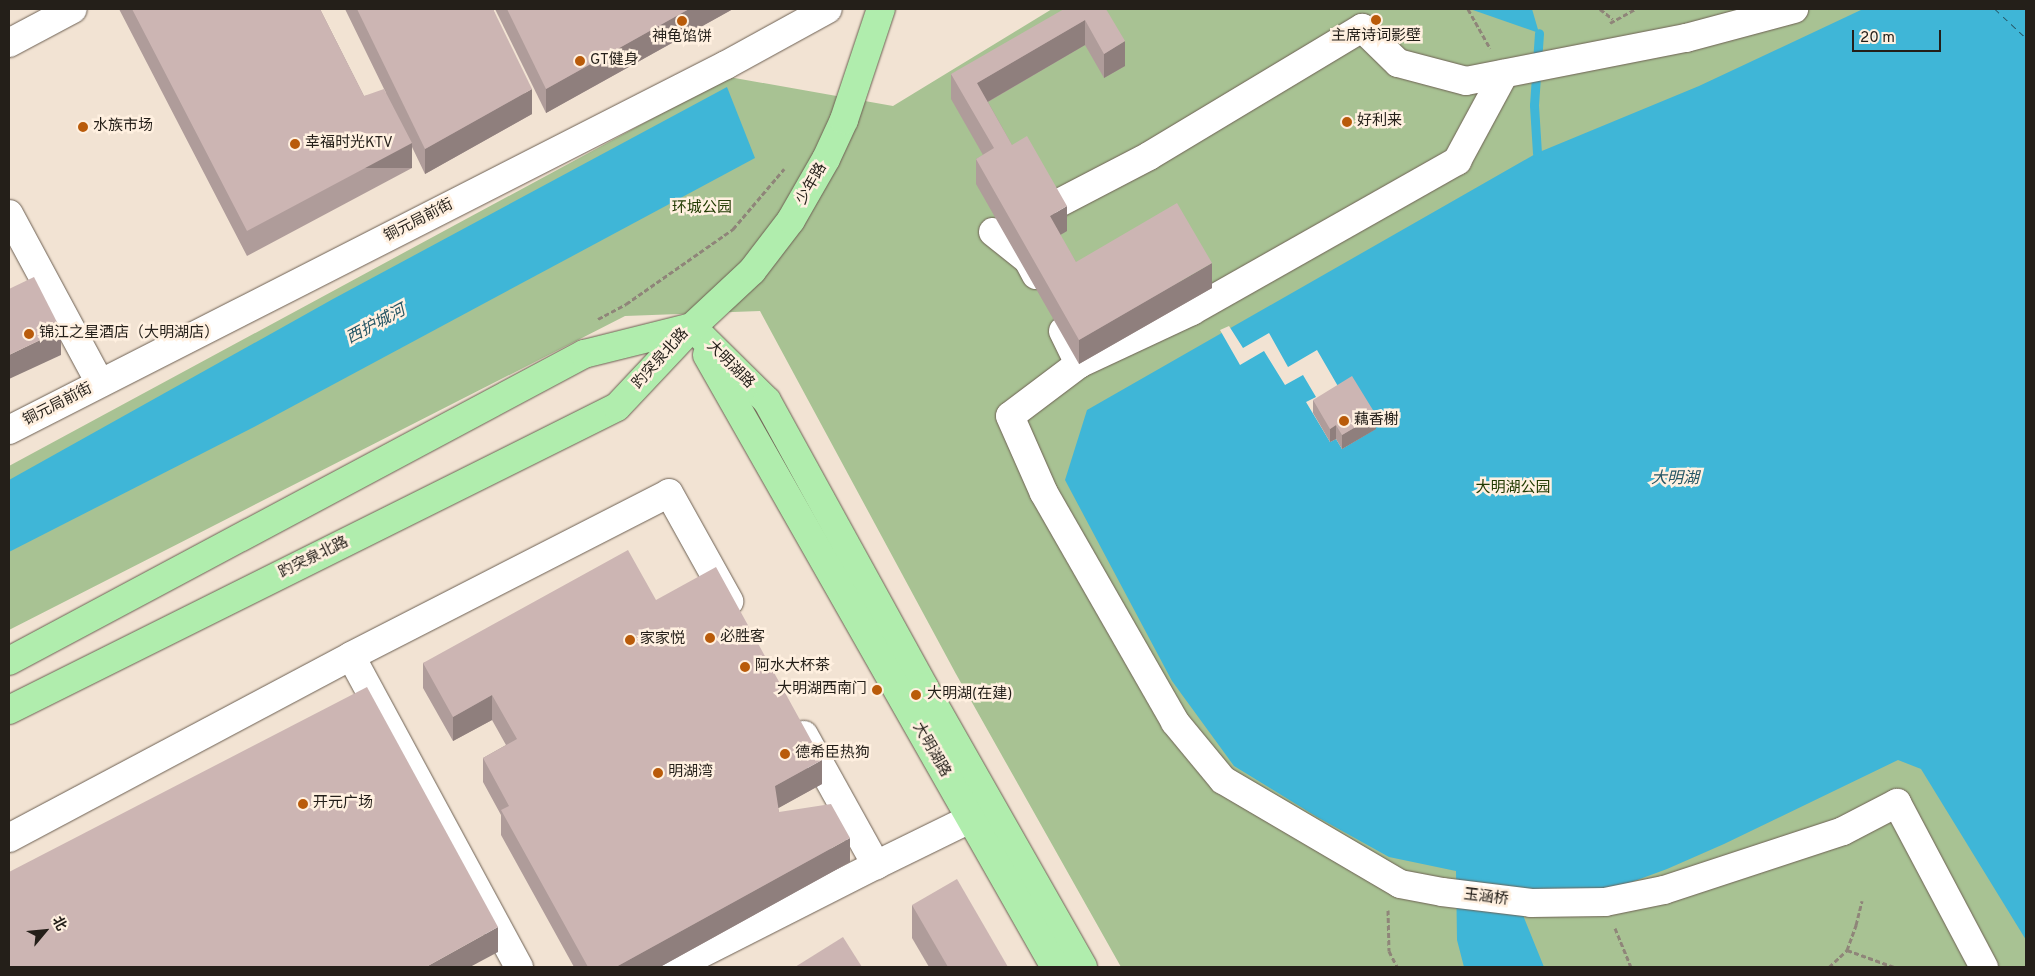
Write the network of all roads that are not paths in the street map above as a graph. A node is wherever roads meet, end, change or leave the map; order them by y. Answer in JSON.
{"nodes":[{"id":1,"x":73,"y":9,"type":"edge"},
{"id":2,"x":828,"y":9,"type":"edge"},
{"id":3,"x":881,"y":9,"type":"edge"},
{"id":4,"x":1794,"y":9,"type":"edge"},
{"id":5,"x":1362,"y":19,"type":"edge"},
{"id":6,"x":9,"y":43,"type":"edge"},
{"id":7,"x":1510,"y":72,"type":"junction"},
{"id":8,"x":9,"y":214,"type":"edge"},
{"id":9,"x":692,"y":327,"type":"junction"},
{"id":10,"x":1079,"y":364,"type":"junction"},
{"id":11,"x":100,"y":383,"type":"junction"},
{"id":12,"x":9,"y":430,"type":"edge"},
{"id":13,"x":741,"y":623,"type":"edge"},
{"id":14,"x":351,"y":656,"type":"junction"},
{"id":15,"x":9,"y":662,"type":"edge"},
{"id":16,"x":789,"y":709,"type":"edge"},
{"id":17,"x":9,"y":710,"type":"edge"},
{"id":18,"x":970,"y":819,"type":"junction"},
{"id":19,"x":9,"y":838,"type":"edge"},
{"id":20,"x":876,"y":865,"type":"junction"},
{"id":21,"x":519,"y":967,"type":"edge"},
{"id":22,"x":675,"y":967,"type":"edge"},
{"id":23,"x":1055,"y":967,"type":"edge"},
{"id":24,"x":1083,"y":967,"type":"edge"},
{"id":25,"x":1984,"y":967,"type":"edge"}],
"edges":[{"from":1,"to":6,"type":"street"},
{"from":2,"to":11,"type":"street","name":"铜元局前街"},
{"from":3,"to":9,"type":"main road","name":"少年路"},
{"from":4,"to":7,"type":"street"},
{"from":5,"to":7,"type":"street"},
{"from":5,"to":10,"type":"street"},
{"from":7,"to":10,"type":"street"},
{"from":8,"to":11,"type":"street"},
{"from":9,"to":15,"type":"main road","name":"趵突泉北路"},
{"from":9,"to":17,"type":"main road","name":"趵突泉北路"},
{"from":9,"to":18,"type":"main road","name":"大明湖路"},
{"from":9,"to":24,"type":"main road","name":"大明湖路"},
{"from":10,"to":25,"type":"street","name":"玉涵桥"},
{"from":11,"to":12,"type":"street","name":"铜元局前街"},
{"from":13,"to":14,"type":"street"},
{"from":14,"to":19,"type":"street"},
{"from":14,"to":21,"type":"street"},
{"from":16,"to":20,"type":"street"},
{"from":18,"to":20,"type":"street"},
{"from":18,"to":23,"type":"main road","name":"大明湖路"},
{"from":20,"to":22,"type":"street"}]}
